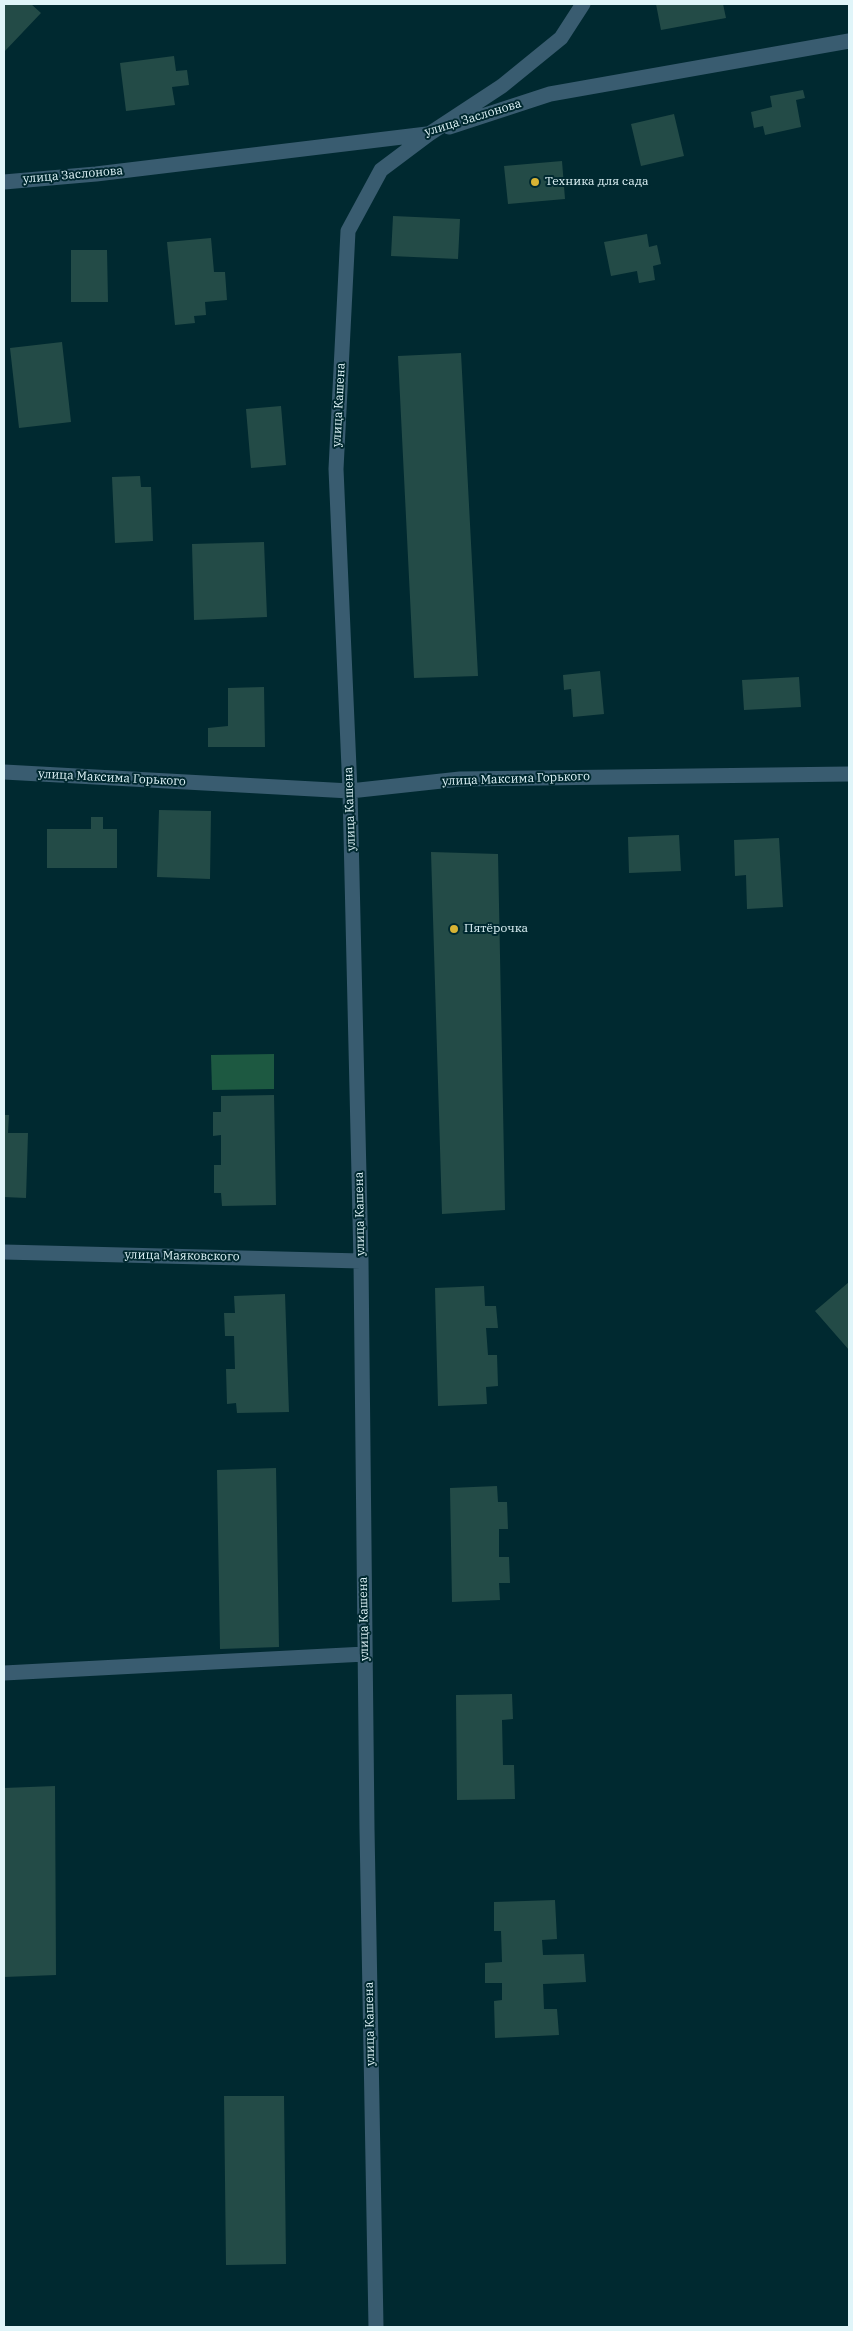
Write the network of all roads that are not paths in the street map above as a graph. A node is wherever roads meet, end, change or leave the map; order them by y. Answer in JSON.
{"nodes":[{"id":1,"x":583,"y":4,"type":"edge"},
{"id":2,"x":849,"y":41,"type":"edge"},
{"id":3,"x":429,"y":134,"type":"junction"},
{"id":4,"x":4,"y":182,"type":"edge"},
{"id":5,"x":4,"y":772,"type":"edge"},
{"id":6,"x":849,"y":774,"type":"edge"},
{"id":7,"x":350,"y":791,"type":"junction"},
{"id":8,"x":4,"y":1252,"type":"edge"},
{"id":9,"x":361,"y":1261,"type":"junction"},
{"id":10,"x":365,"y":1654,"type":"junction"},
{"id":11,"x":4,"y":1673,"type":"edge"},
{"id":12,"x":376,"y":2327,"type":"edge"}],
"edges":[{"from":1,"to":3,"type":"street","name":"улица Кашена"},
{"from":2,"to":3,"type":"street","name":"улица Заслонова"},
{"from":3,"to":4,"type":"street","name":"улица Заслонова"},
{"from":3,"to":7,"type":"street","name":"улица Кашена"},
{"from":5,"to":7,"type":"street","name":"улица Максима Горького"},
{"from":6,"to":7,"type":"street","name":"улица Максима Горького"},
{"from":7,"to":9,"type":"street","name":"улица Кашена"},
{"from":8,"to":9,"type":"street","name":"улица Маяковского"},
{"from":9,"to":10,"type":"street","name":"улица Кашена"},
{"from":10,"to":11,"type":"street"},
{"from":10,"to":12,"type":"street","name":"улица Кашена"}]}
